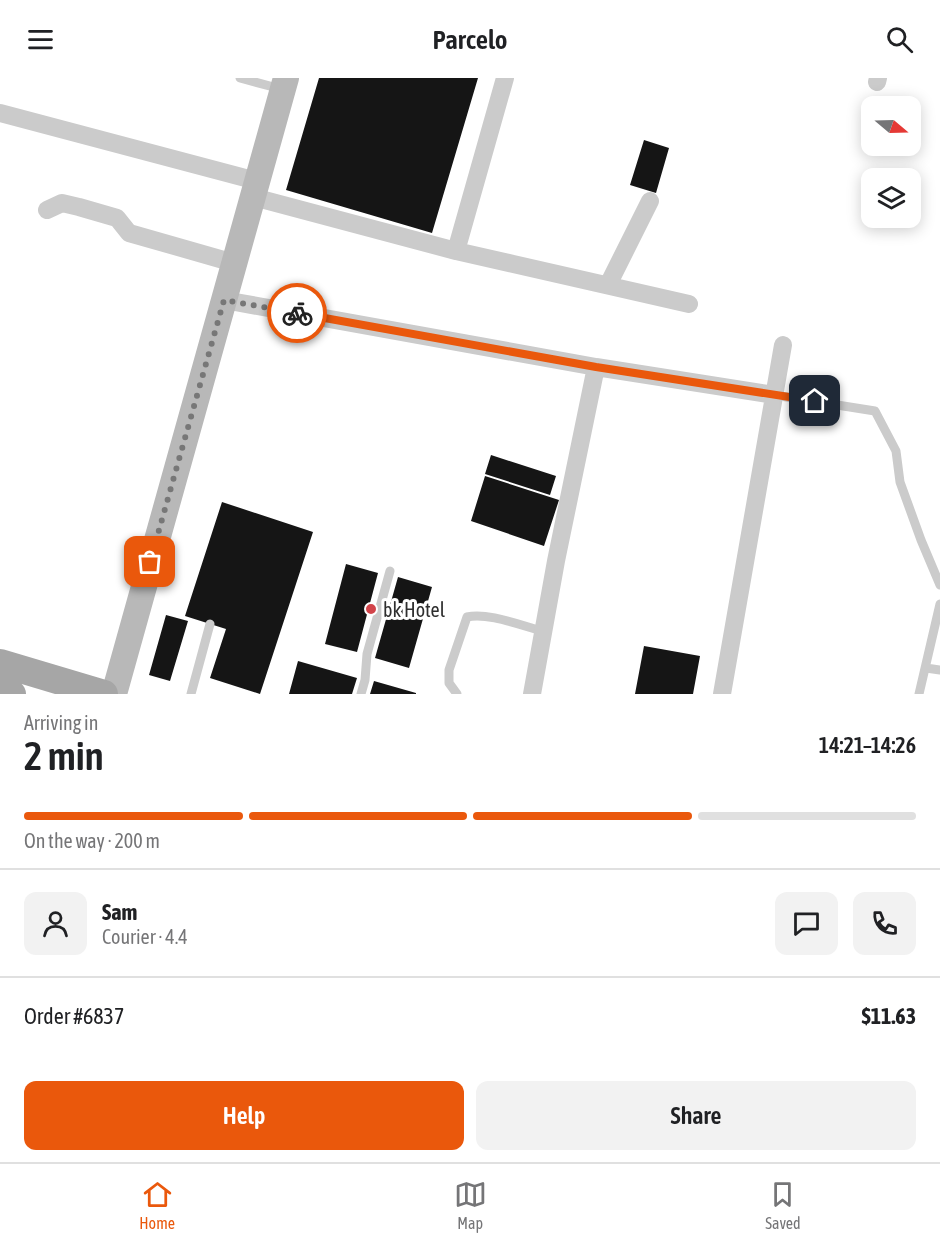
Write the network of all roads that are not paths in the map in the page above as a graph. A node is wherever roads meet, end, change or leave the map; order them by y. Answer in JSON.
{"nodes":[{"id":1,"x":240,"y":78,"type":"edge"},
{"id":2,"x":505,"y":78,"type":"edge"},
{"id":3,"x":285,"y":84,"type":"edge"},
{"id":4,"x":0,"y":113,"type":"edge"},
{"id":5,"x":255,"y":189,"type":"junction"},
{"id":6,"x":650,"y":201,"type":"dead end"},
{"id":7,"x":47,"y":210,"type":"dead end"},
{"id":8,"x":456,"y":251,"type":"junction"},
{"id":9,"x":234,"y":263,"type":"junction"},
{"id":10,"x":608,"y":285,"type":"junction"},
{"id":11,"x":224,"y":300,"type":"junction"},
{"id":12,"x":689,"y":304,"type":"dead end"},
{"id":13,"x":783,"y":345,"type":"dead end"},
{"id":14,"x":596,"y":367,"type":"junction"},
{"id":15,"x":774,"y":395,"type":"junction"},
{"id":16,"x":390,"y":571,"type":"dead end"},
{"id":17,"x":940,"y":585,"type":"edge"},
{"id":18,"x":940,"y":604,"type":"edge"},
{"id":19,"x":210,"y":624,"type":"dead end"},
{"id":20,"x":543,"y":632,"type":"junction"},
{"id":21,"x":0,"y":663,"type":"edge"},
{"id":22,"x":926,"y":668,"type":"junction"},
{"id":23,"x":940,"y":670,"type":"edge"},
{"id":24,"x":0,"y":690,"type":"edge"},
{"id":25,"x":12,"y":694,"type":"edge"},
{"id":26,"x":104,"y":694,"type":"edge"},
{"id":27,"x":114,"y":694,"type":"edge"},
{"id":28,"x":191,"y":694,"type":"edge"},
{"id":29,"x":361,"y":694,"type":"edge"},
{"id":30,"x":457,"y":694,"type":"edge"},
{"id":31,"x":532,"y":694,"type":"edge"},
{"id":32,"x":723,"y":694,"type":"edge"},
{"id":33,"x":919,"y":694,"type":"edge"}],
"edges":[{"from":1,"to":3,"type":"lane"},
{"from":2,"to":8,"type":"street"},
{"from":3,"to":5,"type":"main road"},
{"from":4,"to":5,"type":"street"},
{"from":5,"to":8,"type":"street"},
{"from":5,"to":9,"type":"main road"},
{"from":6,"to":10,"type":"street"},
{"from":7,"to":9,"type":"street"},
{"from":8,"to":10,"type":"street"},
{"from":9,"to":11,"type":"main road"},
{"from":10,"to":12,"type":"street"},
{"from":11,"to":14,"type":"street"},
{"from":11,"to":27,"type":"main road"},
{"from":13,"to":15,"type":"street"},
{"from":14,"to":15,"type":"street"},
{"from":14,"to":20,"type":"street"},
{"from":15,"to":17,"type":"lane"},
{"from":15,"to":32,"type":"street"},
{"from":16,"to":29,"type":"lane"},
{"from":18,"to":22,"type":"lane"},
{"from":19,"to":28,"type":"lane"},
{"from":20,"to":30,"type":"lane"},
{"from":20,"to":31,"type":"street"},
{"from":21,"to":26,"type":"main road"},
{"from":22,"to":23,"type":"lane"},
{"from":22,"to":33,"type":"lane"},
{"from":24,"to":25,"type":"main road"}]}
